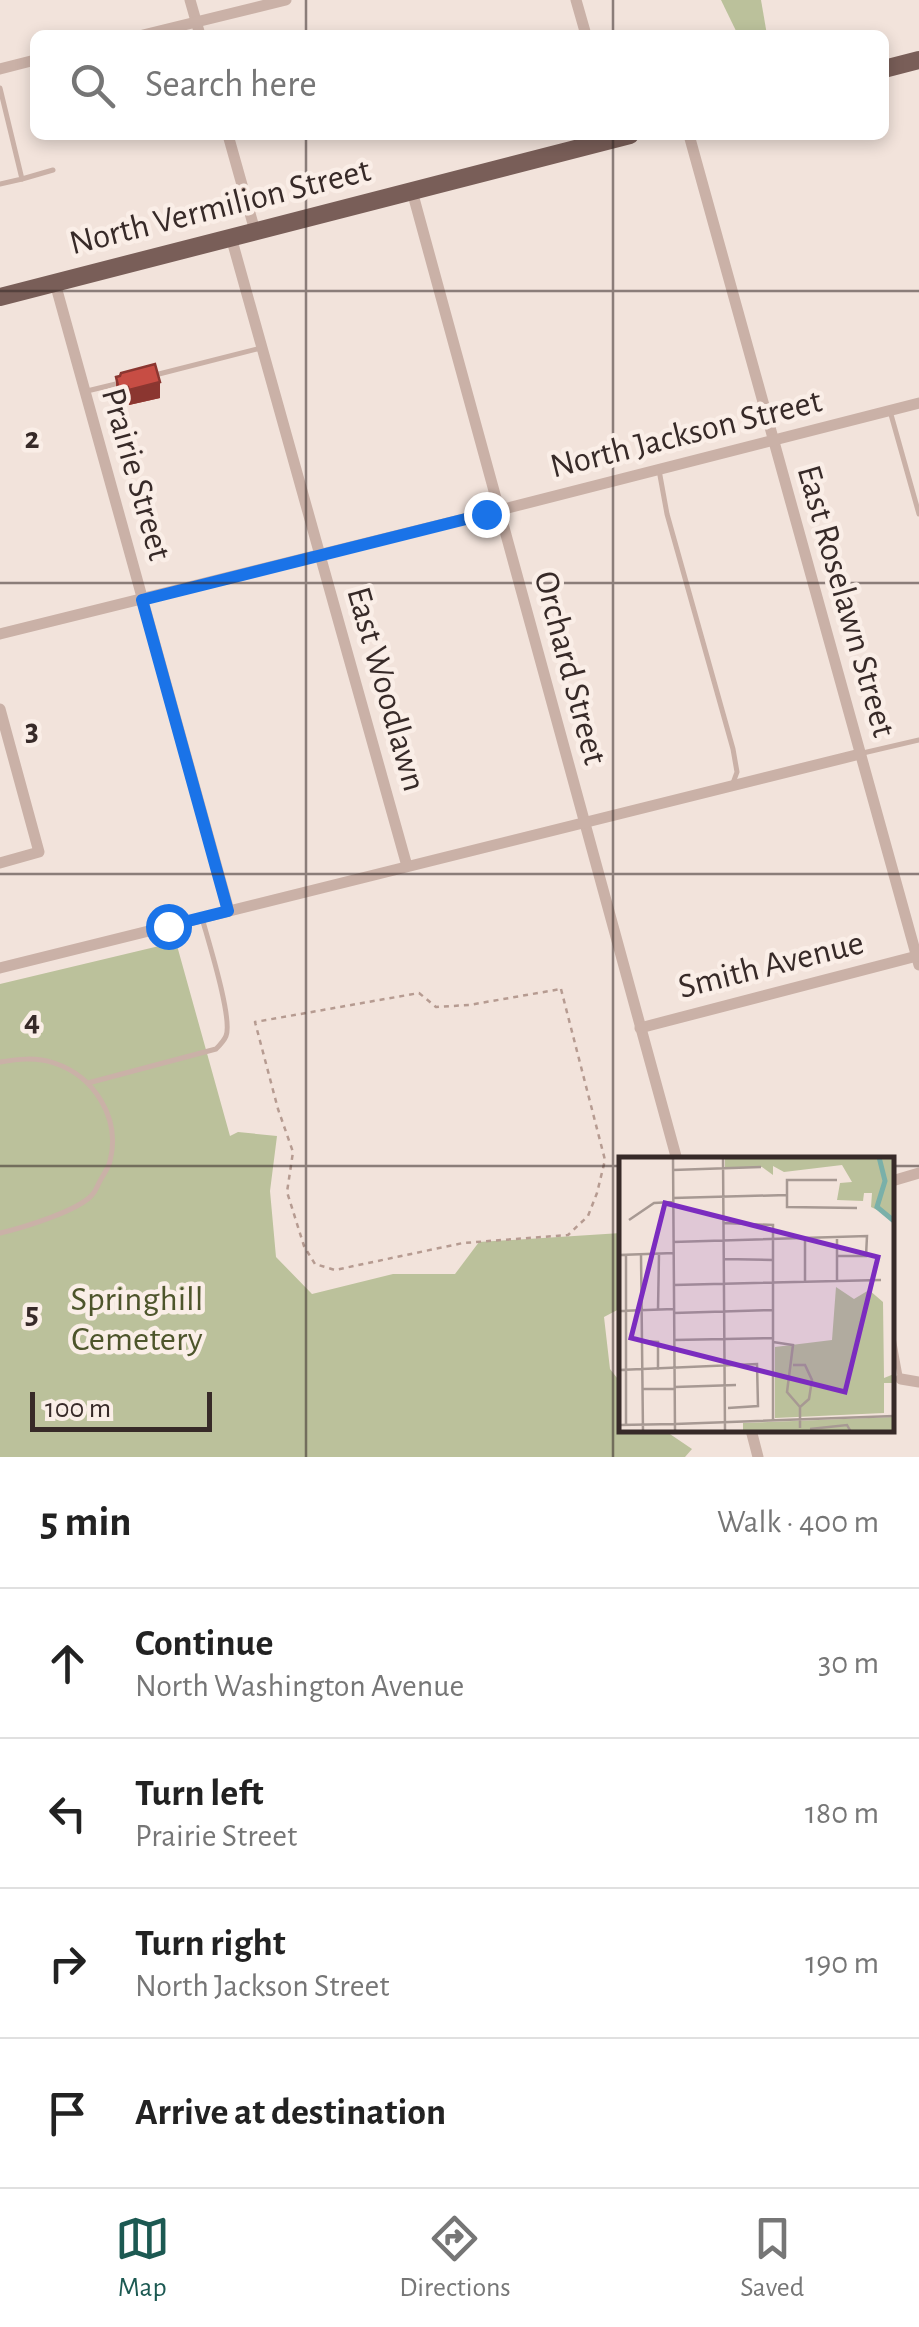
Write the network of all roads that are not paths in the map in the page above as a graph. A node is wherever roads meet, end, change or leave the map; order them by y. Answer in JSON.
{"nodes":[{"id":1,"x":190,"y":0,"type":"edge"},
{"id":2,"x":286,"y":0,"type":"edge"},
{"id":3,"x":576,"y":0,"type":"edge"},
{"id":4,"x":198,"y":29,"type":"edge"},
{"id":5,"x":585,"y":30,"type":"edge"},
{"id":6,"x":919,"y":60,"type":"edge"},
{"id":7,"x":30,"y":61,"type":"edge"},
{"id":8,"x":889,"y":68,"type":"edge"},
{"id":9,"x":0,"y":69,"type":"edge"},
{"id":10,"x":0,"y":88,"type":"edge"},
{"id":11,"x":229,"y":140,"type":"edge"},
{"id":12,"x":604,"y":140,"type":"edge"},
{"id":13,"x":690,"y":140,"type":"edge"},
{"id":14,"x":53,"y":170,"type":"dead end"},
{"id":15,"x":22,"y":178,"type":"junction"},
{"id":16,"x":0,"y":184,"type":"edge"},
{"id":17,"x":412,"y":191,"type":"junction"},
{"id":18,"x":255,"y":232,"type":"junction"},
{"id":19,"x":231,"y":237,"type":"junction"},
{"id":20,"x":55,"y":283,"type":"junction"},
{"id":21,"x":0,"y":297,"type":"edge"},
{"id":22,"x":262,"y":348,"type":"junction"},
{"id":23,"x":150,"y":376,"type":"edge"},
{"id":24,"x":132,"y":381,"type":"edge"},
{"id":25,"x":84,"y":392,"type":"junction"},
{"id":26,"x":919,"y":403,"type":"edge"},
{"id":27,"x":890,"y":410,"type":"junction"},
{"id":28,"x":772,"y":440,"type":"junction"},
{"id":29,"x":659,"y":469,"type":"junction"},
{"id":30,"x":499,"y":511,"type":"junction"},
{"id":31,"x":919,"y":514,"type":"edge"},
{"id":32,"x":319,"y":554,"type":"junction"},
{"id":33,"x":142,"y":600,"type":"junction"},
{"id":34,"x":0,"y":634,"type":"edge"},
{"id":35,"x":0,"y":709,"type":"edge"},
{"id":36,"x":919,"y":740,"type":"edge"},
{"id":37,"x":860,"y":754,"type":"junction"},
{"id":38,"x":732,"y":786,"type":"junction"},
{"id":39,"x":584,"y":823,"type":"junction"},
{"id":40,"x":0,"y":862,"type":"edge"},
{"id":41,"x":408,"y":866,"type":"junction"},
{"id":42,"x":228,"y":911,"type":"junction"},
{"id":43,"x":202,"y":918,"type":"junction"},
{"id":44,"x":918,"y":961,"type":"edge"},
{"id":45,"x":0,"y":968,"type":"edge"},
{"id":46,"x":640,"y":1028,"type":"junction"},
{"id":47,"x":0,"y":1062,"type":"edge"},
{"id":48,"x":88,"y":1083,"type":"junction"},
{"id":49,"x":677,"y":1157,"type":"edge"},
{"id":50,"x":919,"y":1174,"type":"edge"},
{"id":51,"x":894,"y":1180,"type":"edge"},
{"id":52,"x":0,"y":1233,"type":"edge"},
{"id":53,"x":894,"y":1342,"type":"edge"},
{"id":54,"x":901,"y":1379,"type":"joint"},
{"id":55,"x":919,"y":1382,"type":"edge"},
{"id":56,"x":752,"y":1432,"type":"edge"},
{"id":57,"x":758,"y":1457,"type":"edge"}],
"edges":[{"from":1,"to":4,"type":"street"},
{"from":2,"to":4,"type":"street"},
{"from":3,"to":5,"type":"street"},
{"from":6,"to":8,"type":"main road"},
{"from":7,"to":9,"type":"street"},
{"from":10,"to":15,"type":"lane"},
{"from":11,"to":18,"type":"street"},
{"from":12,"to":17,"type":"main road","name":"North Vermilion Street"},
{"from":13,"to":28,"type":"street","name":"East Roselawn Street"},
{"from":14,"to":15,"type":"lane"},
{"from":15,"to":16,"type":"lane"},
{"from":17,"to":18,"type":"main road","name":"North Vermilion Street"},
{"from":17,"to":30,"type":"street","name":"Orchard Street"},
{"from":18,"to":19,"type":"main road","name":"North Vermilion Street"},
{"from":19,"to":20,"type":"main road","name":"North Vermilion Street"},
{"from":19,"to":22,"type":"street","name":"East Woodlawn"},
{"from":20,"to":21,"type":"main road","name":"North Vermilion Street"},
{"from":20,"to":25,"type":"street","name":"Prairie Street"},
{"from":22,"to":23,"type":"lane"},
{"from":22,"to":32,"type":"street","name":"East Woodlawn"},
{"from":24,"to":25,"type":"lane"},
{"from":25,"to":33,"type":"street","name":"Prairie Street"},
{"from":26,"to":27,"type":"street","name":"North Jackson Street"},
{"from":27,"to":28,"type":"street","name":"North Jackson Street"},
{"from":27,"to":31,"type":"lane"},
{"from":28,"to":29,"type":"street","name":"North Jackson Street"},
{"from":28,"to":37,"type":"street","name":"East Roselawn Street"},
{"from":29,"to":30,"type":"street","name":"North Jackson Street"},
{"from":29,"to":38,"type":"lane"},
{"from":30,"to":32,"type":"street","name":"North Jackson Street"},
{"from":30,"to":39,"type":"street","name":"Orchard Street"},
{"from":32,"to":33,"type":"street","name":"North Jackson Street"},
{"from":32,"to":41,"type":"street","name":"East Woodlawn"},
{"from":33,"to":34,"type":"street","name":"North Jackson Street"},
{"from":33,"to":42,"type":"street","name":"Prairie Street"},
{"from":35,"to":40,"type":"street"},
{"from":36,"to":37,"type":"lane"},
{"from":37,"to":38,"type":"street"},
{"from":37,"to":44,"type":"street","name":"East Roselawn Street"},
{"from":38,"to":39,"type":"street"},
{"from":39,"to":41,"type":"street"},
{"from":39,"to":46,"type":"street","name":"Orchard Street"},
{"from":41,"to":42,"type":"street"},
{"from":42,"to":43,"type":"street"},
{"from":43,"to":45,"type":"street"},
{"from":43,"to":48,"type":"lane"},
{"from":44,"to":46,"type":"street","name":"Smith Avenue"},
{"from":46,"to":49,"type":"street","name":"Orchard Street"},
{"from":47,"to":48,"type":"lane"},
{"from":48,"to":52,"type":"lane"},
{"from":50,"to":51,"type":"street"},
{"from":53,"to":54,"type":"lane"},
{"from":54,"to":55,"type":"street"},
{"from":56,"to":57,"type":"street"}]}
